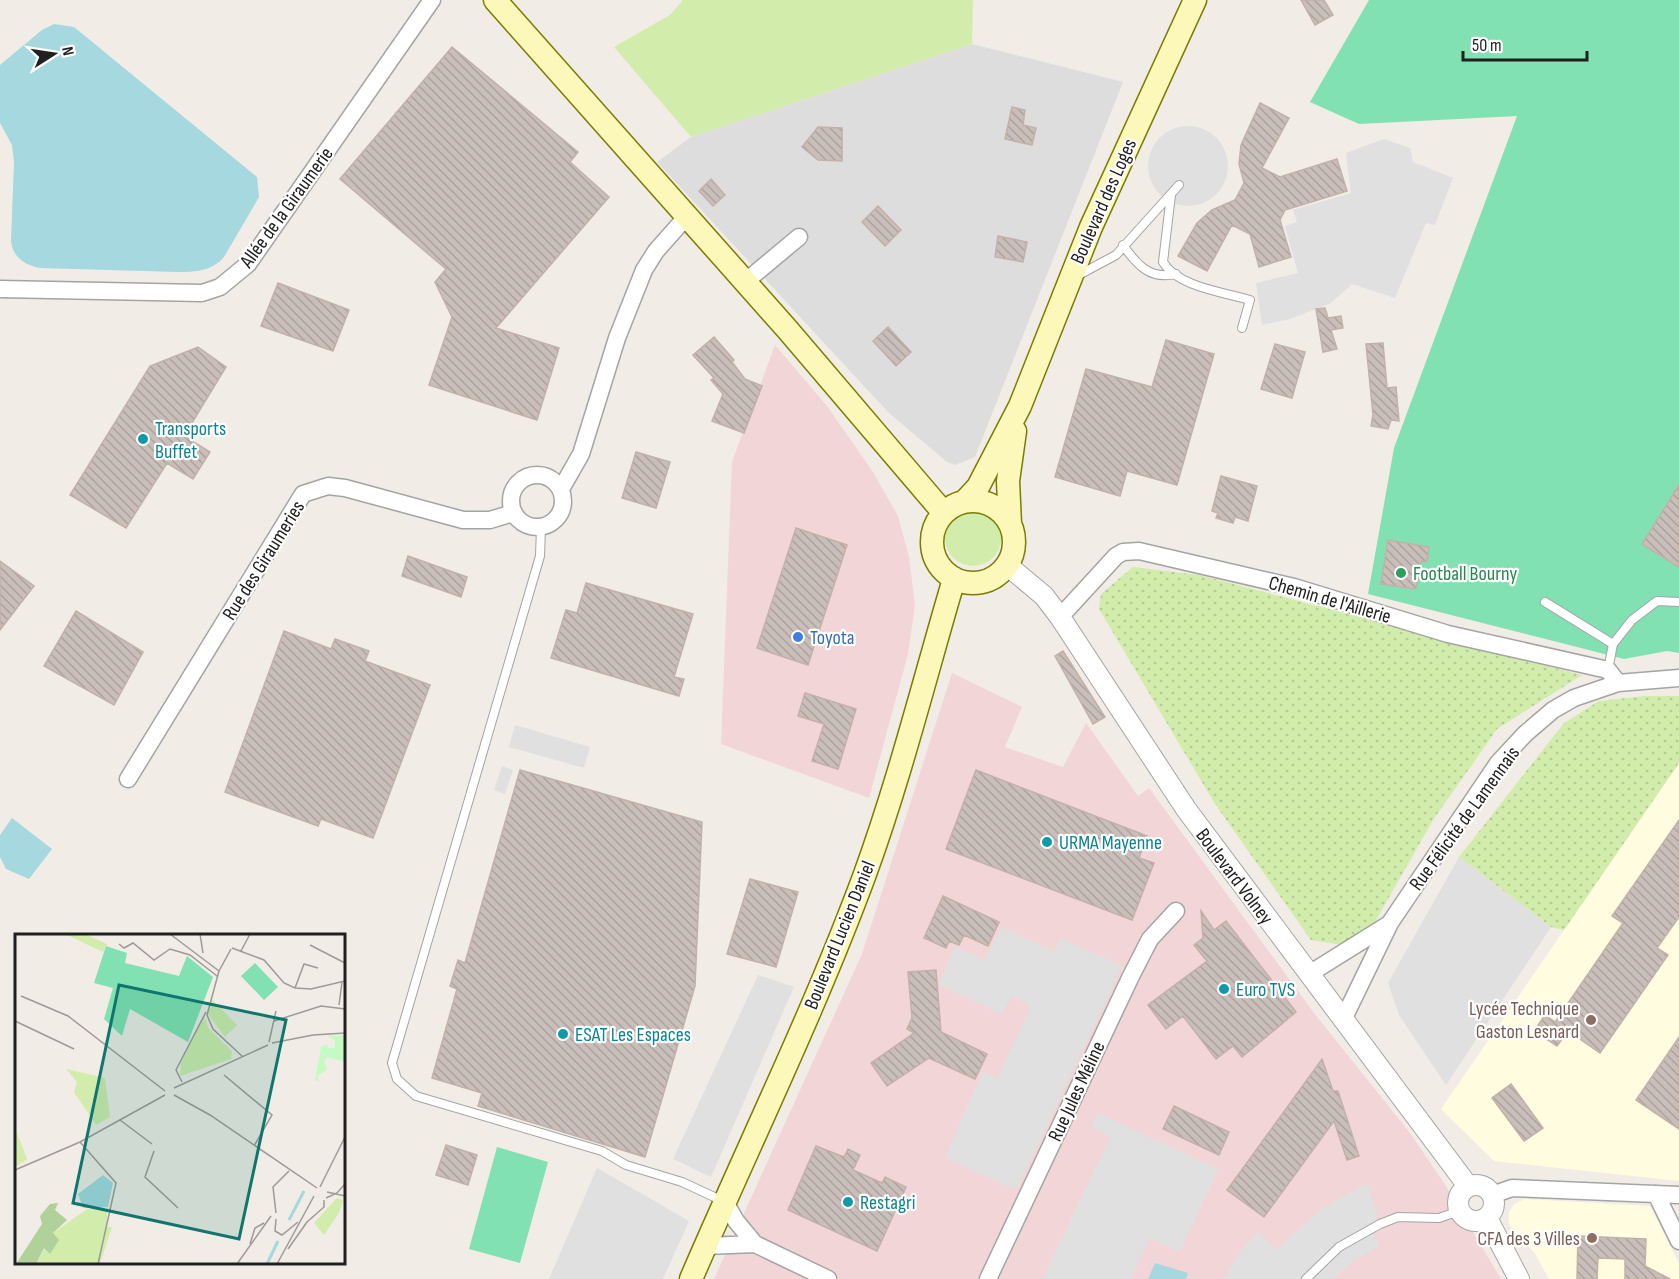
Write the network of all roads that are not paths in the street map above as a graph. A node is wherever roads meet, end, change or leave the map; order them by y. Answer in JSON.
{"nodes":[{"id":1,"x":432,"y":0,"type":"edge"},
{"id":2,"x":495,"y":0,"type":"edge"},
{"id":3,"x":1195,"y":0,"type":"edge"},
{"id":4,"x":1179,"y":185,"type":"dead end"},
{"id":5,"x":1171,"y":195,"type":"junction"},
{"id":6,"x":687,"y":216,"type":"junction"},
{"id":7,"x":799,"y":237,"type":"dead end"},
{"id":8,"x":1124,"y":245,"type":"junction"},
{"id":9,"x":1176,"y":274,"type":"junction"},
{"id":10,"x":1068,"y":281,"type":"junction"},
{"id":11,"x":745,"y":282,"type":"junction"},
{"id":12,"x":0,"y":289,"type":"edge"},
{"id":13,"x":1242,"y":328,"type":"dead end"},
{"id":14,"x":1020,"y":406,"type":"junction"},
{"id":15,"x":561,"y":489,"type":"junction"},
{"id":16,"x":965,"y":501,"type":"junction"},
{"id":17,"x":943,"y":512,"type":"junction"},
{"id":18,"x":513,"y":513,"type":"junction"},
{"id":19,"x":1010,"y":524,"type":"junction"},
{"id":20,"x":541,"y":528,"type":"junction"},
{"id":21,"x":1007,"y":565,"type":"junction"},
{"id":22,"x":954,"y":579,"type":"junction"},
{"id":23,"x":1545,"y":602,"type":"dead end"},
{"id":24,"x":1679,"y":602,"type":"edge"},
{"id":25,"x":1060,"y":617,"type":"junction"},
{"id":26,"x":1613,"y":644,"type":"junction"},
{"id":27,"x":1613,"y":677,"type":"junction"},
{"id":28,"x":1679,"y":678,"type":"edge"},
{"id":29,"x":128,"y":779,"type":"dead end"},
{"id":30,"x":1176,"y":912,"type":"dead end"},
{"id":31,"x":1390,"y":923,"type":"junction"},
{"id":32,"x":1309,"y":974,"type":"junction"},
{"id":33,"x":1343,"y":1020,"type":"junction"},
{"id":34,"x":1468,"y":1186,"type":"junction"},
{"id":35,"x":1656,"y":1194,"type":"junction"},
{"id":36,"x":1492,"y":1195,"type":"junction"},
{"id":37,"x":1679,"y":1195,"type":"edge"},
{"id":38,"x":725,"y":1202,"type":"junction"},
{"id":39,"x":1459,"y":1211,"type":"junction"},
{"id":40,"x":1486,"y":1218,"type":"junction"},
{"id":41,"x":1679,"y":1241,"type":"edge"},
{"id":42,"x":755,"y":1244,"type":"junction"},
{"id":43,"x":706,"y":1246,"type":"junction"},
{"id":44,"x":691,"y":1279,"type":"edge"},
{"id":45,"x":828,"y":1279,"type":"edge"},
{"id":46,"x":988,"y":1279,"type":"edge"},
{"id":47,"x":1306,"y":1279,"type":"edge"},
{"id":48,"x":1519,"y":1279,"type":"edge"}],
"edges":[{"from":1,"to":12,"type":"street","name":"Allée de la Giraumerie"},
{"from":2,"to":6,"type":"main road"},
{"from":3,"to":10,"type":"main road","name":"Boulevard des Loges"},
{"from":4,"to":5,"type":"lane"},
{"from":5,"to":8,"type":"lane"},
{"from":5,"to":9,"type":"lane"},
{"from":6,"to":11,"type":"main road"},
{"from":6,"to":15,"type":"street"},
{"from":7,"to":11,"type":"street"},
{"from":8,"to":9,"type":"lane"},
{"from":8,"to":10,"type":"lane"},
{"from":9,"to":13,"type":"lane"},
{"from":10,"to":14,"type":"main road","name":"Boulevard des Loges"},
{"from":11,"to":17,"type":"main road"},
{"from":14,"to":16,"type":"main road","name":"Boulevard des Loges"},
{"from":14,"to":19,"type":"main road","name":"Boulevard des Loges"},
{"from":15,"to":18,"type":"street"},
{"from":15,"to":20,"type":"street"},
{"from":16,"to":17,"type":"main road"},
{"from":16,"to":19,"type":"main road"},
{"from":17,"to":22,"type":"main road"},
{"from":18,"to":20,"type":"street"},
{"from":18,"to":29,"type":"street","name":"Rue des Giraumeries"},
{"from":19,"to":21,"type":"main road"},
{"from":20,"to":38,"type":"lane"},
{"from":21,"to":22,"type":"main road"},
{"from":21,"to":25,"type":"street","name":"Boulevard Volney"},
{"from":22,"to":38,"type":"main road","name":"Boulevard Lucien Daniel"},
{"from":23,"to":26,"type":"lane"},
{"from":24,"to":26,"type":"lane"},
{"from":25,"to":27,"type":"street","name":"Chemin de l'Aillerie"},
{"from":25,"to":32,"type":"street","name":"Boulevard Volney"},
{"from":26,"to":27,"type":"lane"},
{"from":27,"to":28,"type":"street","name":"Rue Félicité de Lamennais"},
{"from":27,"to":31,"type":"street","name":"Rue Félicité de Lamennais"},
{"from":30,"to":46,"type":"street","name":"Rue Jules Méline"},
{"from":31,"to":32,"type":"street","name":"Rue Félicité de Lamennais"},
{"from":31,"to":33,"type":"street","name":"Rue Félicité de Lamennais"},
{"from":32,"to":33,"type":"street","name":"Boulevard Volney"},
{"from":33,"to":34,"type":"street","name":"Boulevard Volney"},
{"from":34,"to":36,"type":"street"},
{"from":34,"to":39,"type":"street"},
{"from":35,"to":36,"type":"street"},
{"from":35,"to":37,"type":"street"},
{"from":35,"to":41,"type":"street"},
{"from":36,"to":40,"type":"street"},
{"from":38,"to":42,"type":"street"},
{"from":38,"to":43,"type":"main road","name":"Boulevard Lucien Daniel"},
{"from":39,"to":40,"type":"street"},
{"from":39,"to":47,"type":"lane"},
{"from":40,"to":48,"type":"street"},
{"from":42,"to":43,"type":"street"},
{"from":42,"to":45,"type":"street"},
{"from":43,"to":44,"type":"main road","name":"Boulevard Lucien Daniel"}]}
